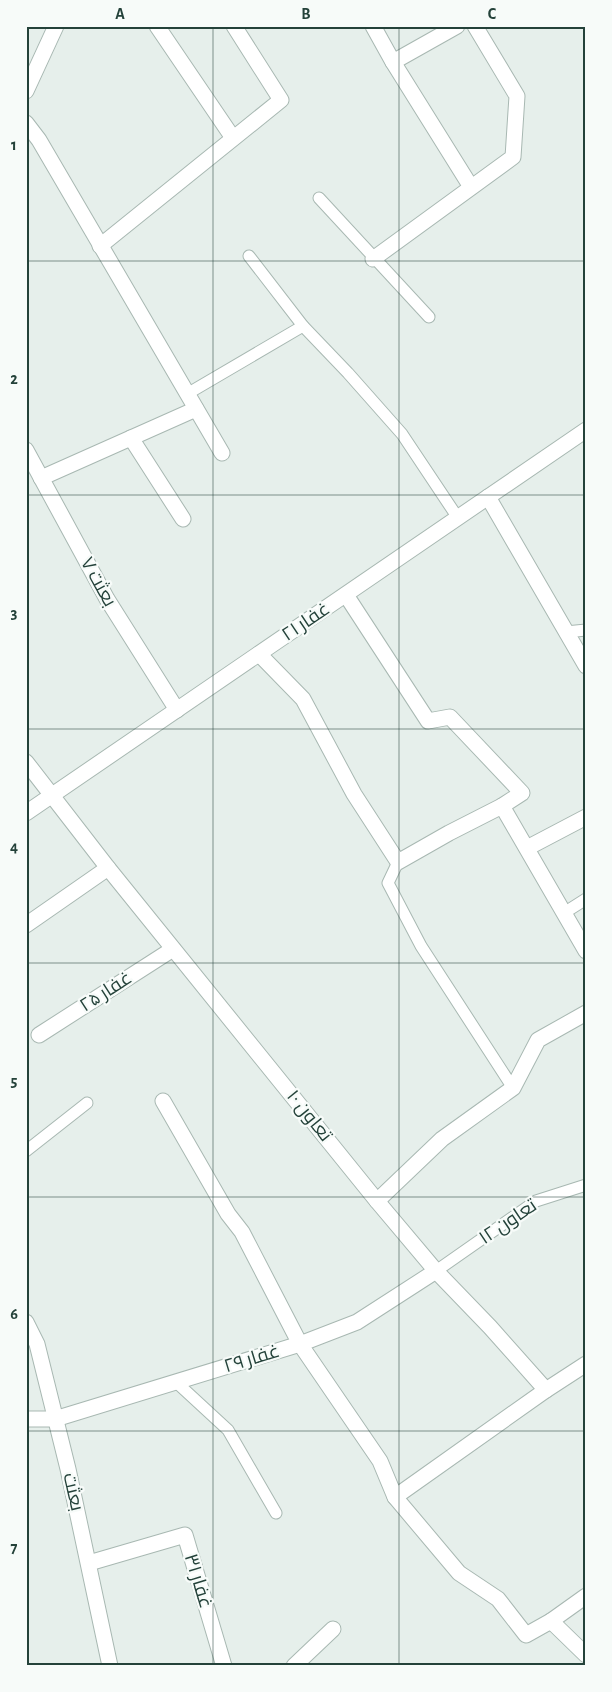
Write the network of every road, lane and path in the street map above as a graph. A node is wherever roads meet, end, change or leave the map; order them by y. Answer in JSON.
{"nodes":[{"id":1,"x":56,"y":26,"type":"edge"},
{"id":2,"x":157,"y":26,"type":"edge"},
{"id":3,"x":234,"y":26,"type":"edge"},
{"id":4,"x":373,"y":26,"type":"edge"},
{"id":5,"x":457,"y":26,"type":"edge"},
{"id":6,"x":475,"y":26,"type":"edge"},
{"id":7,"x":393,"y":62,"type":"junction"},
{"id":8,"x":26,"y":91,"type":"edge"},
{"id":9,"x":26,"y":123,"type":"edge"},
{"id":10,"x":233,"y":138,"type":"junction"},
{"id":11,"x":471,"y":187,"type":"junction"},
{"id":12,"x":319,"y":198,"type":"dead end"},
{"id":13,"x":100,"y":246,"type":"junction"},
{"id":14,"x":249,"y":256,"type":"dead end"},
{"id":15,"x":373,"y":259,"type":"junction"},
{"id":16,"x":429,"y":318,"type":"dead end"},
{"id":17,"x":303,"y":326,"type":"junction"},
{"id":18,"x":187,"y":394,"type":"junction"},
{"id":19,"x":196,"y":409,"type":"junction"},
{"id":20,"x":585,"y":434,"type":"edge"},
{"id":21,"x":131,"y":438,"type":"junction"},
{"id":22,"x":26,"y":450,"type":"edge"},
{"id":23,"x":222,"y":453,"type":"dead end"},
{"id":24,"x":41,"y":478,"type":"junction"},
{"id":25,"x":488,"y":497,"type":"junction"},
{"id":26,"x":458,"y":518,"type":"junction"},
{"id":27,"x":183,"y":519,"type":"dead end"},
{"id":28,"x":346,"y":595,"type":"junction"},
{"id":29,"x":586,"y":630,"type":"edge"},
{"id":30,"x":566,"y":632,"type":"junction"},
{"id":31,"x":258,"y":654,"type":"junction"},
{"id":32,"x":586,"y":666,"type":"edge"},
{"id":33,"x":177,"y":710,"type":"junction"},
{"id":34,"x":26,"y":762,"type":"edge"},
{"id":35,"x":53,"y":795,"type":"junction"},
{"id":36,"x":502,"y":806,"type":"junction"},
{"id":37,"x":26,"y":813,"type":"edge"},
{"id":38,"x":586,"y":817,"type":"edge"},
{"id":39,"x":527,"y":848,"type":"junction"},
{"id":40,"x":398,"y":862,"type":"junction"},
{"id":41,"x":108,"y":868,"type":"junction"},
{"id":42,"x":586,"y":898,"type":"edge"},
{"id":43,"x":564,"y":913,"type":"junction"},
{"id":44,"x":26,"y":925,"type":"edge"},
{"id":45,"x":173,"y":949,"type":"junction"},
{"id":46,"x":586,"y":951,"type":"edge"},
{"id":47,"x":586,"y":1013,"type":"edge"},
{"id":48,"x":39,"y":1035,"type":"dead end"},
{"id":49,"x":513,"y":1088,"type":"junction"},
{"id":50,"x":163,"y":1101,"type":"dead end"},
{"id":51,"x":87,"y":1104,"type":"dead end"},
{"id":52,"x":26,"y":1152,"type":"edge"},
{"id":53,"x":586,"y":1185,"type":"edge"},
{"id":54,"x":377,"y":1201,"type":"junction"},
{"id":55,"x":436,"y":1271,"type":"junction"},
{"id":56,"x":26,"y":1322,"type":"edge"},
{"id":57,"x":300,"y":1344,"type":"junction"},
{"id":58,"x":586,"y":1364,"type":"edge"},
{"id":59,"x":176,"y":1382,"type":"junction"},
{"id":60,"x":546,"y":1390,"type":"junction"},
{"id":61,"x":55,"y":1418,"type":"junction"},
{"id":62,"x":26,"y":1419,"type":"edge"},
{"id":63,"x":395,"y":1497,"type":"junction"},
{"id":64,"x":276,"y":1513,"type":"dead end"},
{"id":65,"x":89,"y":1563,"type":"junction"},
{"id":66,"x":586,"y":1596,"type":"edge"},
{"id":67,"x":551,"y":1621,"type":"junction"},
{"id":68,"x":334,"y":1628,"type":"dead end"},
{"id":69,"x":586,"y":1656,"type":"edge"},
{"id":70,"x":110,"y":1666,"type":"edge"},
{"id":71,"x":224,"y":1666,"type":"edge"},
{"id":72,"x":294,"y":1666,"type":"edge"}],
"edges":[{"from":1,"to":8,"type":"street"},
{"from":2,"to":10,"type":"street"},
{"from":3,"to":10,"type":"street"},
{"from":4,"to":7,"type":"street"},
{"from":5,"to":7,"type":"street"},
{"from":6,"to":11,"type":"street"},
{"from":7,"to":11,"type":"street"},
{"from":9,"to":13,"type":"street"},
{"from":10,"to":13,"type":"street"},
{"from":11,"to":15,"type":"street"},
{"from":12,"to":15,"type":"lane"},
{"from":13,"to":18,"type":"street"},
{"from":14,"to":17,"type":"lane"},
{"from":15,"to":16,"type":"lane"},
{"from":17,"to":18,"type":"lane"},
{"from":17,"to":26,"type":"lane"},
{"from":18,"to":19,"type":"street"},
{"from":19,"to":21,"type":"street"},
{"from":19,"to":23,"type":"street"},
{"from":20,"to":25,"type":"street","name":"غفار ۲۱"},
{"from":21,"to":24,"type":"street"},
{"from":21,"to":27,"type":"street"},
{"from":22,"to":24,"type":"street","name":"بعثت ۷"},
{"from":24,"to":33,"type":"street","name":"بعثت ۷"},
{"from":25,"to":26,"type":"street","name":"غفار ۲۱"},
{"from":25,"to":30,"type":"street"},
{"from":26,"to":28,"type":"street","name":"غفار ۲۱"},
{"from":28,"to":31,"type":"street","name":"غفار ۲۱"},
{"from":28,"to":36,"type":"street"},
{"from":29,"to":30,"type":"lane"},
{"from":30,"to":32,"type":"street"},
{"from":31,"to":33,"type":"street","name":"غفار ۲۱"},
{"from":31,"to":40,"type":"street"},
{"from":33,"to":35,"type":"street","name":"غفار ۲۱"},
{"from":34,"to":35,"type":"street","name":"تعاون ۱۰"},
{"from":35,"to":37,"type":"street","name":"غفار ۲۱"},
{"from":35,"to":41,"type":"street","name":"تعاون ۱۰"},
{"from":36,"to":39,"type":"street"},
{"from":36,"to":40,"type":"street"},
{"from":38,"to":39,"type":"street"},
{"from":39,"to":43,"type":"street"},
{"from":40,"to":49,"type":"lane"},
{"from":41,"to":44,"type":"street"},
{"from":41,"to":45,"type":"street","name":"تعاون ۱۰"},
{"from":42,"to":43,"type":"lane"},
{"from":43,"to":46,"type":"street"},
{"from":45,"to":48,"type":"street","name":"غفار ۲۵"},
{"from":45,"to":54,"type":"street","name":"تعاون ۱۰"},
{"from":47,"to":49,"type":"street"},
{"from":49,"to":54,"type":"street"},
{"from":50,"to":57,"type":"street"},
{"from":51,"to":52,"type":"lane"},
{"from":53,"to":55,"type":"lane","name":"تعاون ۱۲"},
{"from":54,"to":55,"type":"street","name":"تعاون ۱۰"},
{"from":55,"to":57,"type":"street","name":"غفار ۲۹"},
{"from":55,"to":60,"type":"street","name":"تعاون ۱۰"},
{"from":56,"to":61,"type":"street","name":"بعثت"},
{"from":57,"to":59,"type":"street","name":"غفار ۲۹"},
{"from":57,"to":63,"type":"street"},
{"from":58,"to":60,"type":"street"},
{"from":59,"to":61,"type":"street","name":"غفار ۲۹"},
{"from":59,"to":64,"type":"lane"},
{"from":60,"to":63,"type":"street"},
{"from":61,"to":62,"type":"street","name":"غفار ۲۹"},
{"from":61,"to":65,"type":"street","name":"بعثت"},
{"from":63,"to":67,"type":"street"},
{"from":65,"to":70,"type":"street","name":"بعثت"},
{"from":65,"to":71,"type":"street","name":"غفار ۳۱"},
{"from":66,"to":67,"type":"street"},
{"from":67,"to":69,"type":"street"},
{"from":68,"to":72,"type":"street"}]}
